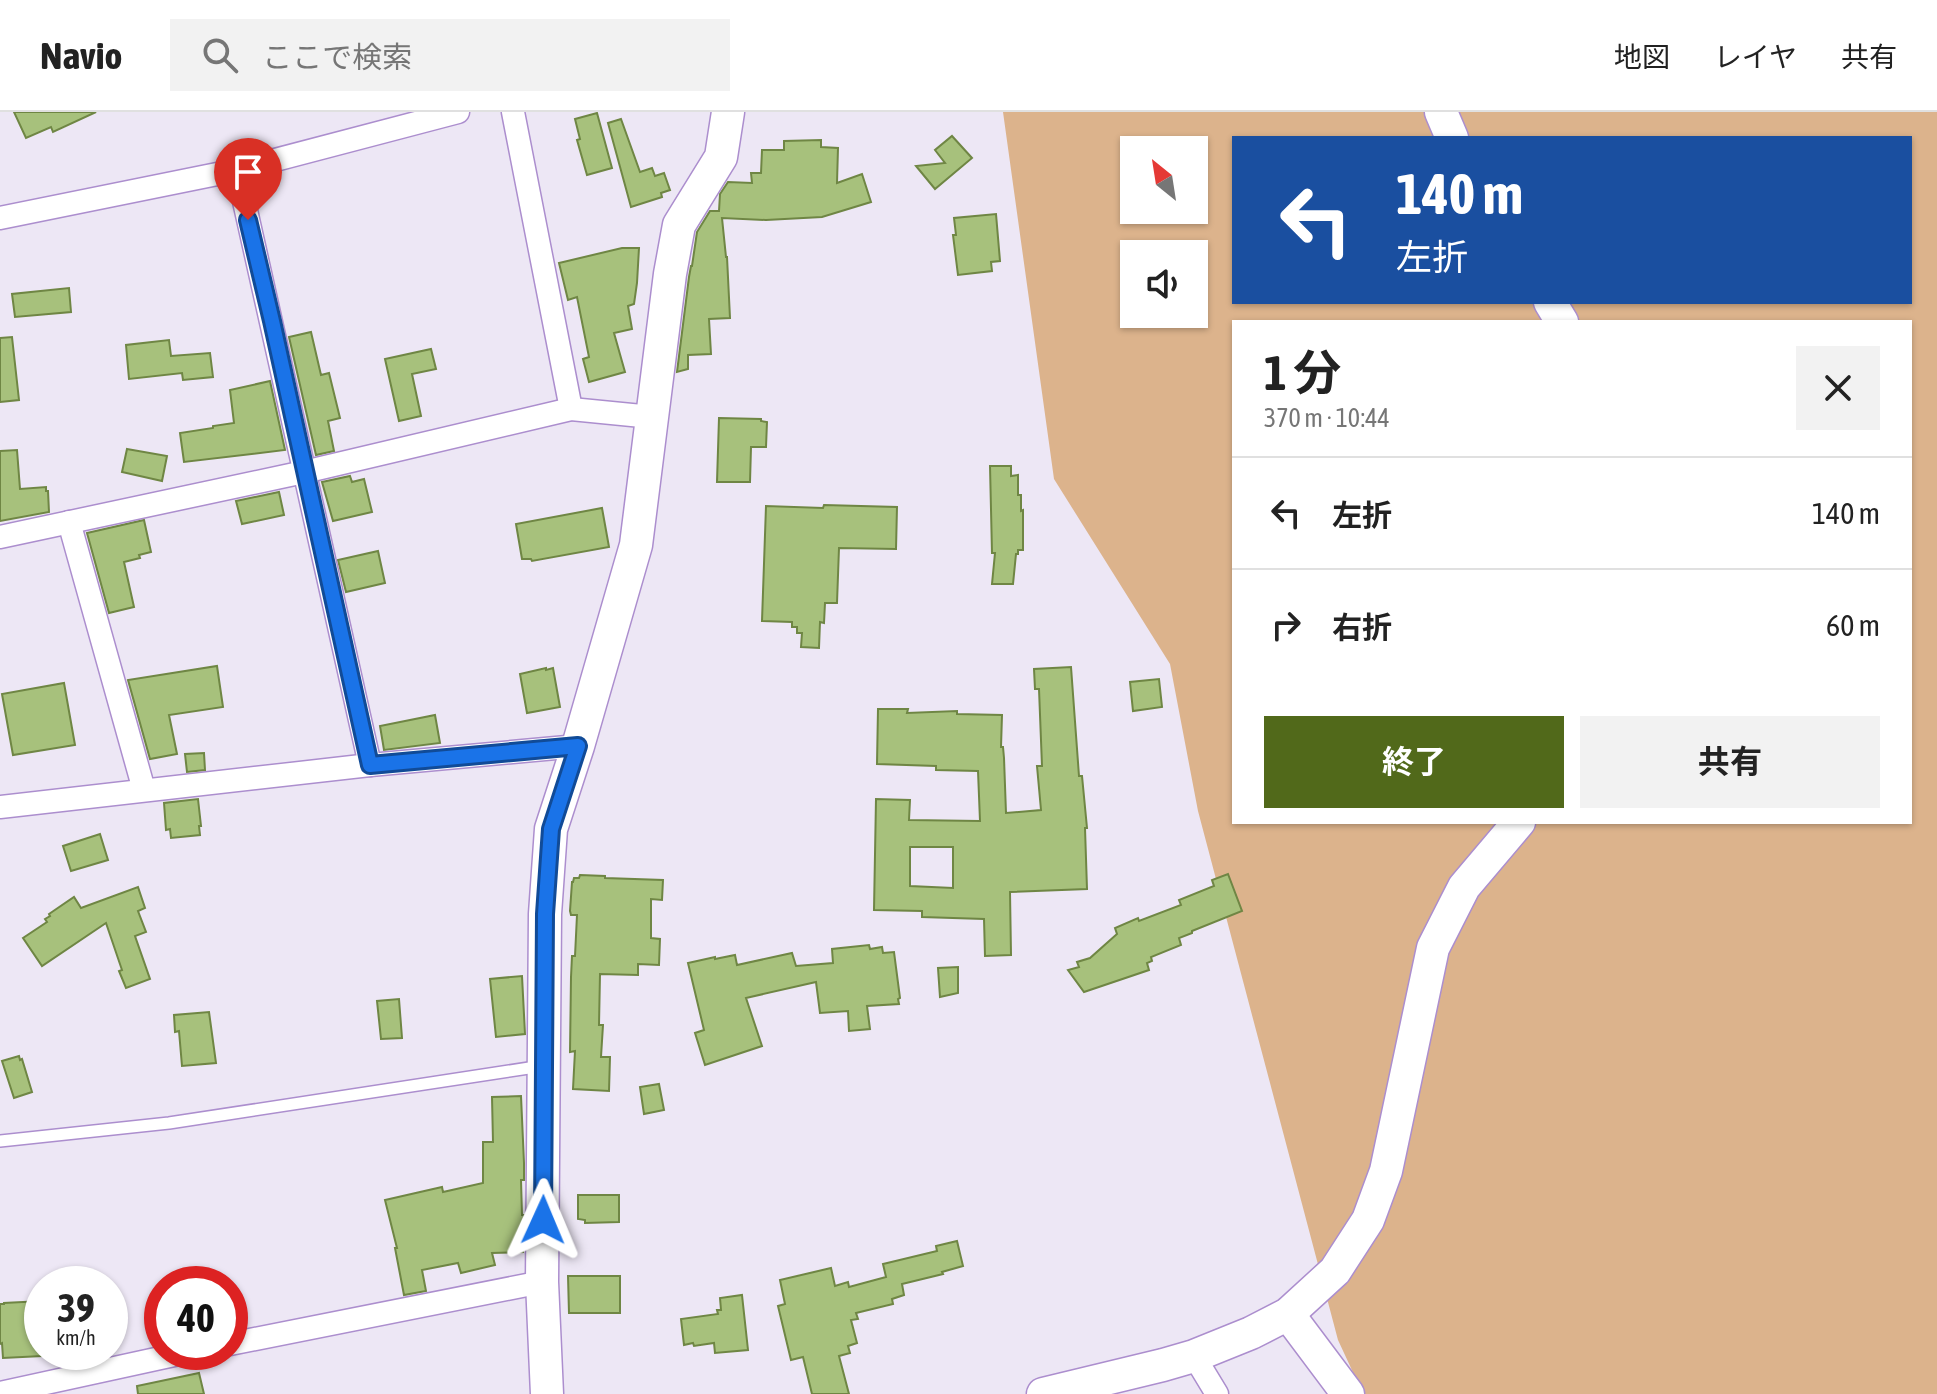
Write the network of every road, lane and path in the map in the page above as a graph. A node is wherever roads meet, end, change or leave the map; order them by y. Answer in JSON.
{"nodes":[{"id":1,"x":458,"y":112,"type":"edge"},
{"id":2,"x":513,"y":112,"type":"edge"},
{"id":3,"x":728,"y":112,"type":"edge"},
{"id":4,"x":1441,"y":112,"type":"edge"},
{"id":5,"x":1451,"y":136,"type":"edge"},
{"id":6,"x":237,"y":170,"type":"junction"},
{"id":7,"x":0,"y":218,"type":"edge"},
{"id":8,"x":571,"y":409,"type":"junction"},
{"id":9,"x":652,"y":417,"type":"junction"},
{"id":10,"x":304,"y":472,"type":"junction"},
{"id":11,"x":69,"y":522,"type":"junction"},
{"id":12,"x":0,"y":537,"type":"edge"},
{"id":13,"x":578,"y":746,"type":"junction"},
{"id":14,"x":370,"y":765,"type":"junction"},
{"id":15,"x":144,"y":790,"type":"junction"},
{"id":16,"x":0,"y":807,"type":"edge"},
{"id":17,"x":1517,"y":824,"type":"edge"},
{"id":18,"x":544,"y":1066,"type":"junction"},
{"id":19,"x":0,"y":1141,"type":"edge"},
{"id":20,"x":542,"y":1282,"type":"junction"},
{"id":21,"x":1288,"y":1314,"type":"junction"},
{"id":22,"x":248,"y":1340,"type":"edge"},
{"id":23,"x":1194,"y":1356,"type":"junction"},
{"id":24,"x":144,"y":1362,"type":"edge"},
{"id":25,"x":0,"y":1393,"type":"edge"},
{"id":26,"x":547,"y":1394,"type":"edge"},
{"id":27,"x":1043,"y":1394,"type":"edge"},
{"id":28,"x":1217,"y":1394,"type":"edge"},
{"id":29,"x":1348,"y":1394,"type":"edge"}],
"edges":[{"from":1,"to":6,"type":"street"},
{"from":2,"to":8,"type":"street"},
{"from":3,"to":9,"type":"street"},
{"from":4,"to":5,"type":"street"},
{"from":6,"to":7,"type":"street"},
{"from":6,"to":10,"type":"street"},
{"from":8,"to":9,"type":"street"},
{"from":8,"to":10,"type":"street"},
{"from":9,"to":13,"type":"street"},
{"from":10,"to":11,"type":"street"},
{"from":10,"to":14,"type":"street"},
{"from":11,"to":12,"type":"street"},
{"from":11,"to":15,"type":"street"},
{"from":13,"to":14,"type":"street"},
{"from":13,"to":18,"type":"street"},
{"from":14,"to":15,"type":"street"},
{"from":15,"to":16,"type":"street"},
{"from":17,"to":21,"type":"street"},
{"from":18,"to":19,"type":"lane"},
{"from":18,"to":20,"type":"street"},
{"from":20,"to":22,"type":"street"},
{"from":20,"to":26,"type":"street"},
{"from":21,"to":23,"type":"street"},
{"from":21,"to":29,"type":"street"},
{"from":23,"to":27,"type":"street"},
{"from":23,"to":28,"type":"street"},
{"from":24,"to":25,"type":"street"}]}
